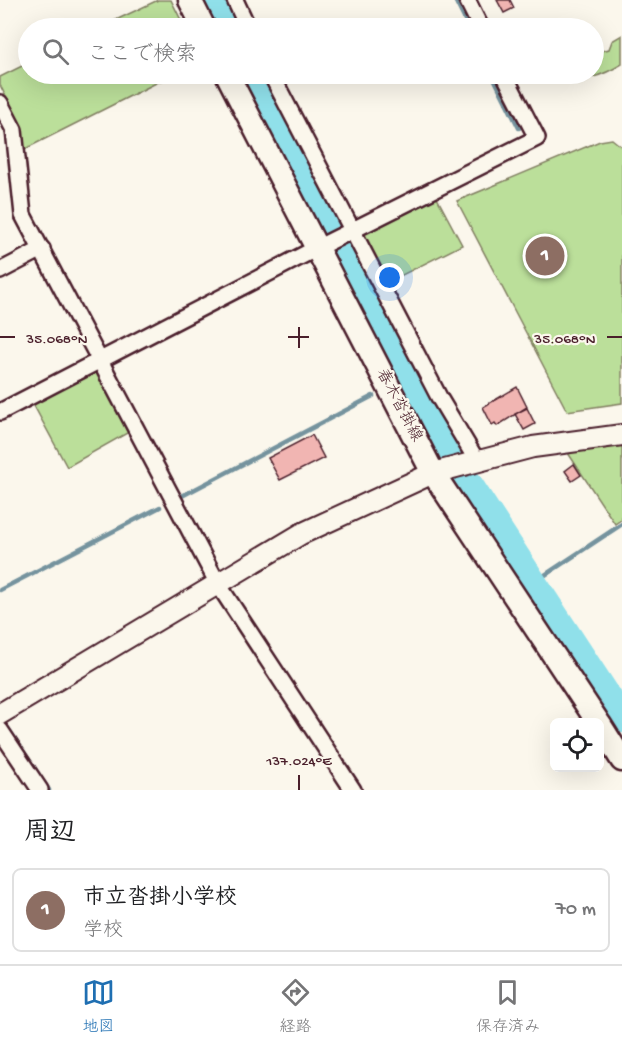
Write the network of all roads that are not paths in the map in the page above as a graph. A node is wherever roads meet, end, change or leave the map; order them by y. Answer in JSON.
{"nodes":[{"id":1,"x":190,"y":0,"type":"edge"},
{"id":2,"x":235,"y":0,"type":"edge"},
{"id":3,"x":467,"y":0,"type":"edge"},
{"id":4,"x":199,"y":18,"type":"edge"},
{"id":5,"x":243,"y":18,"type":"edge"},
{"id":6,"x":477,"y":18,"type":"edge"},
{"id":7,"x":232,"y":84,"type":"edge"},
{"id":8,"x":276,"y":84,"type":"edge"},
{"id":9,"x":509,"y":84,"type":"edge"},
{"id":10,"x":0,"y":103,"type":"edge"},
{"id":11,"x":351,"y":232,"type":"junction"},
{"id":12,"x":321,"y":246,"type":"junction"},
{"id":13,"x":42,"y":249,"type":"junction"},
{"id":14,"x":0,"y":271,"type":"edge"},
{"id":15,"x":99,"y":362,"type":"junction"},
{"id":16,"x":0,"y":412,"type":"edge"},
{"id":17,"x":622,"y":435,"type":"edge"},
{"id":18,"x":477,"y":461,"type":"junction"},
{"id":19,"x":433,"y":473,"type":"junction"},
{"id":20,"x":218,"y":584,"type":"junction"},
{"id":21,"x":0,"y":714,"type":"edge"},
{"id":22,"x":595,"y":718,"type":"edge"},
{"id":23,"x":0,"y":730,"type":"edge"},
{"id":24,"x":604,"y":732,"type":"edge"},
{"id":25,"x":622,"y":760,"type":"edge"},
{"id":26,"x":40,"y":790,"type":"edge"},
{"id":27,"x":354,"y":790,"type":"edge"}],
"edges":[{"from":1,"to":4,"type":"main road"},
{"from":2,"to":5,"type":"street"},
{"from":3,"to":6,"type":"street"},
{"from":7,"to":12,"type":"main road","name":"春木沓掛線"},
{"from":8,"to":11,"type":"street"},
{"from":9,"to":11,"type":"street"},
{"from":10,"to":13,"type":"street"},
{"from":11,"to":12,"type":"street"},
{"from":11,"to":18,"type":"street"},
{"from":12,"to":15,"type":"street"},
{"from":12,"to":19,"type":"main road","name":"春木沓掛線"},
{"from":13,"to":14,"type":"street"},
{"from":13,"to":15,"type":"street"},
{"from":15,"to":16,"type":"street"},
{"from":15,"to":20,"type":"street"},
{"from":17,"to":18,"type":"street"},
{"from":18,"to":19,"type":"street"},
{"from":19,"to":20,"type":"street"},
{"from":19,"to":22,"type":"main road","name":"春木沓掛線"},
{"from":20,"to":21,"type":"street"},
{"from":20,"to":27,"type":"street"},
{"from":23,"to":26,"type":"street"},
{"from":24,"to":25,"type":"main road","name":"春木沓掛線"}]}
